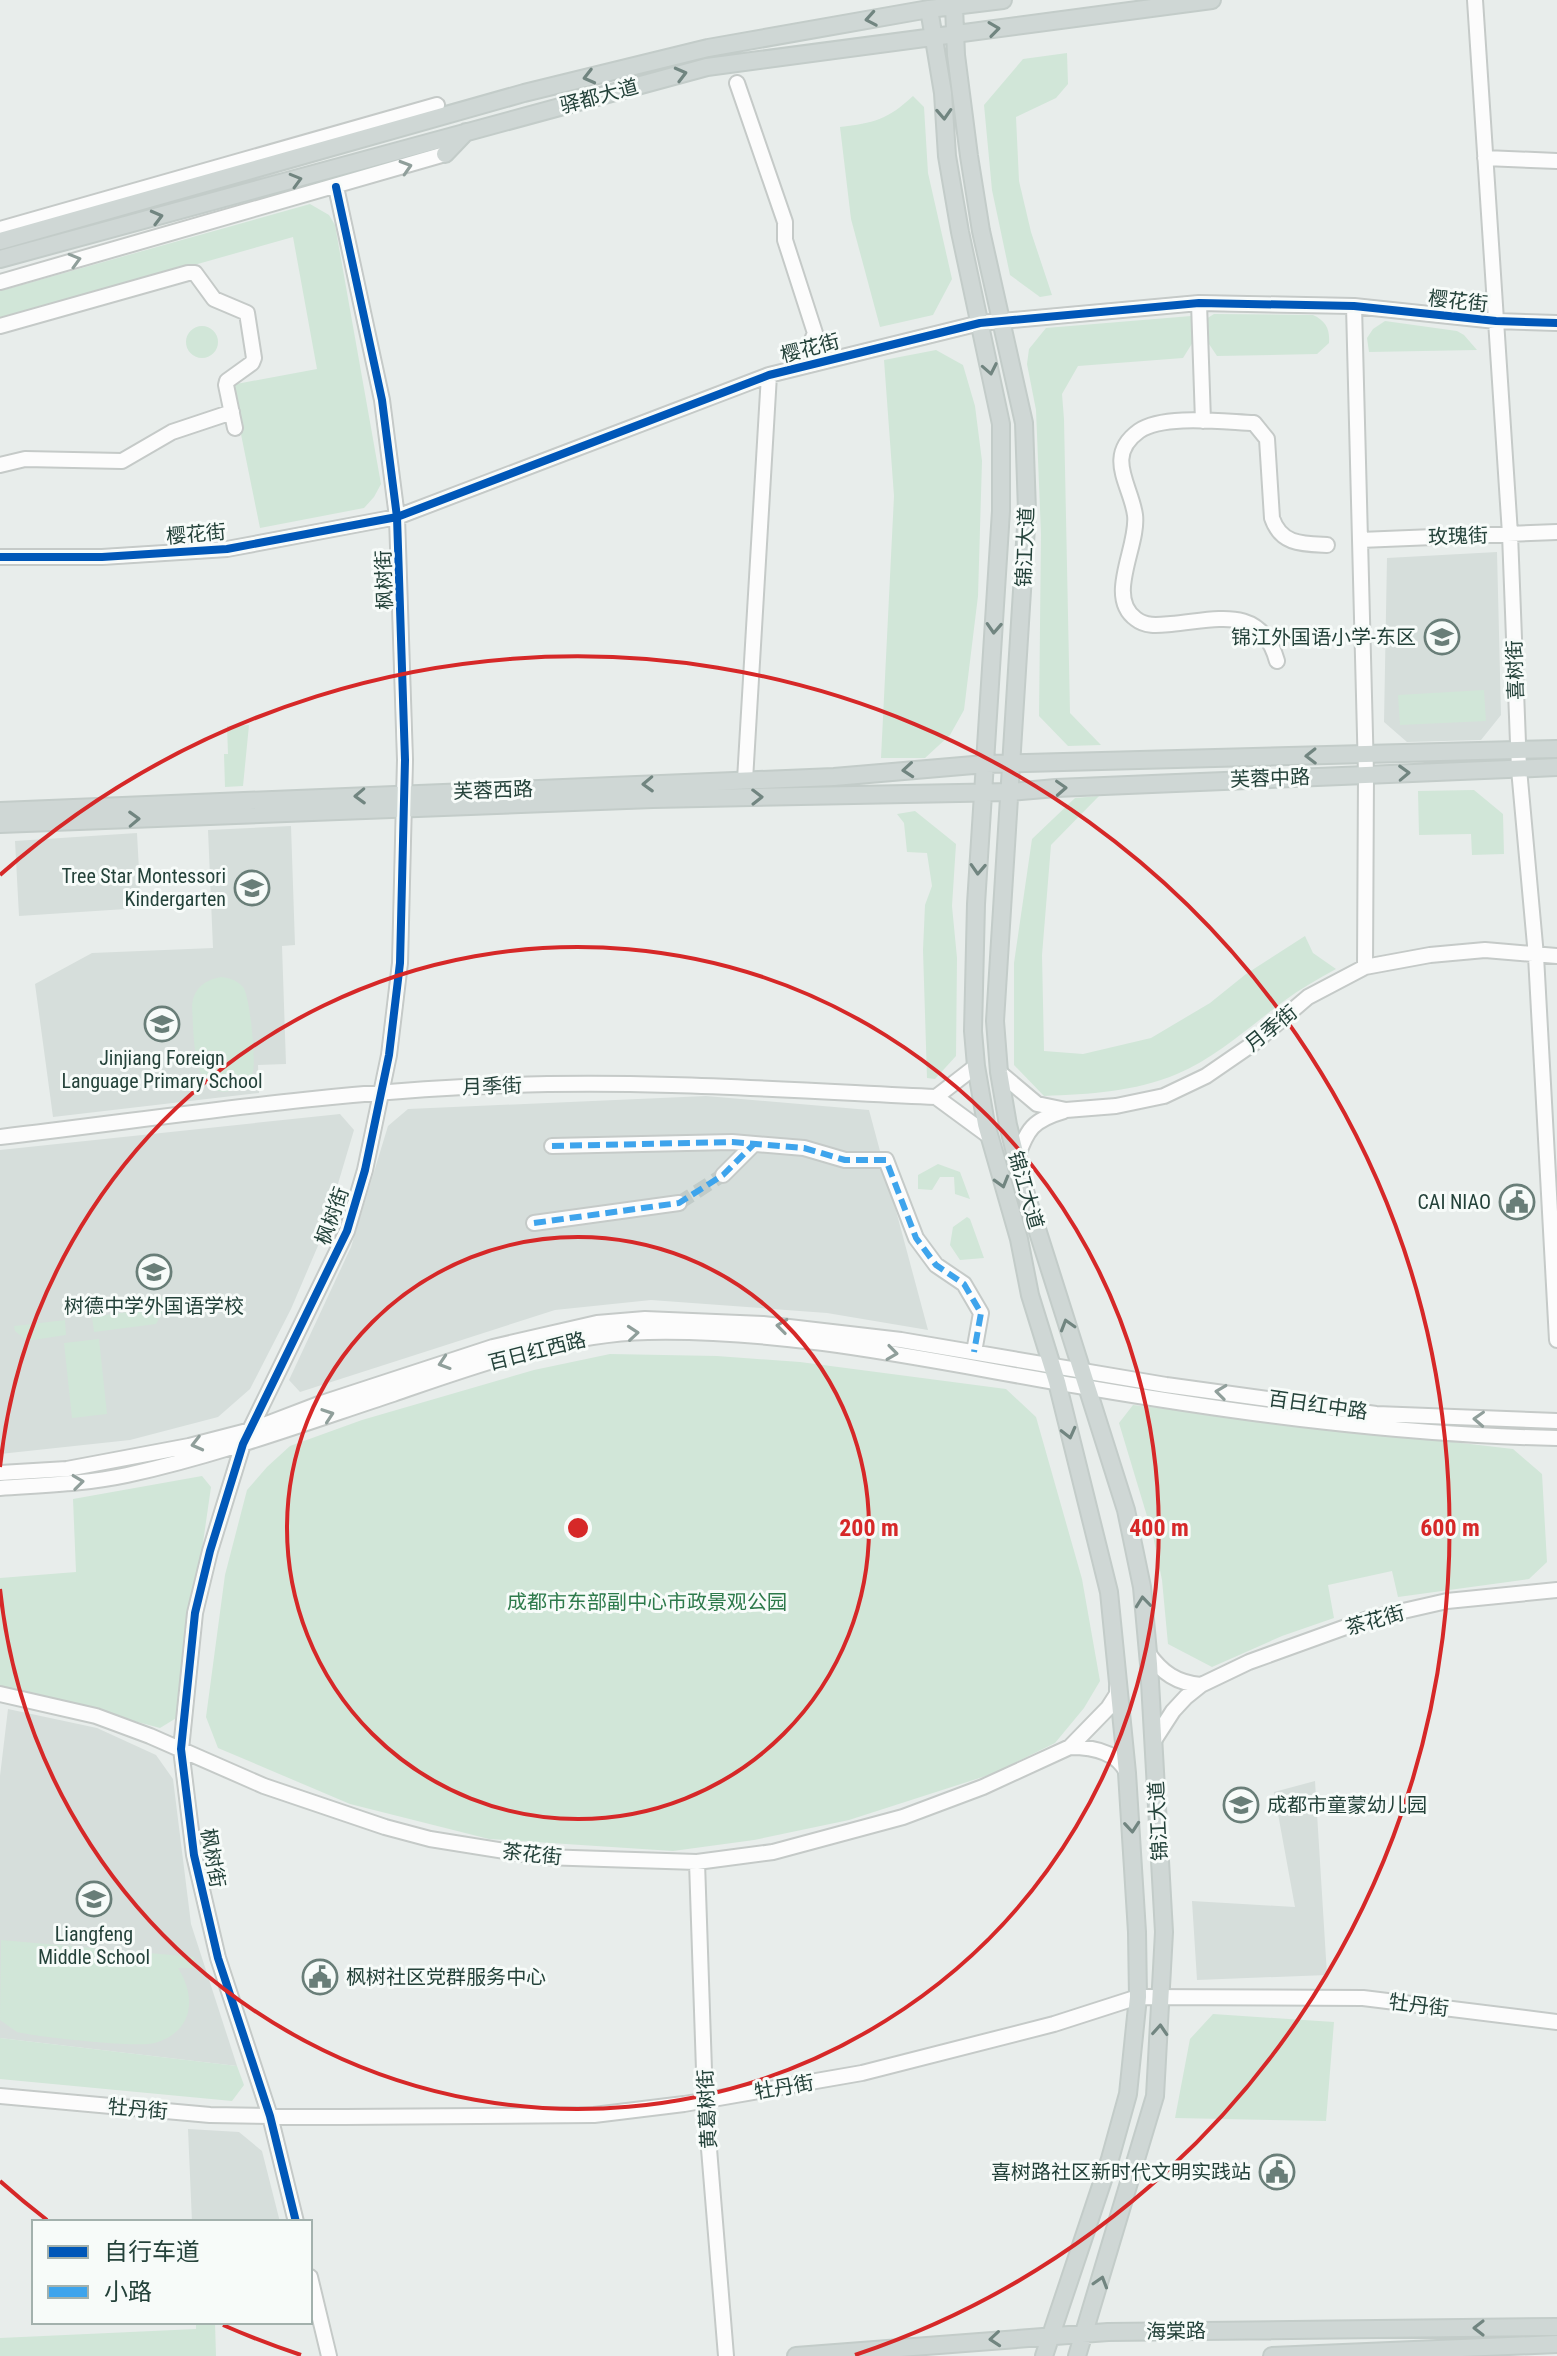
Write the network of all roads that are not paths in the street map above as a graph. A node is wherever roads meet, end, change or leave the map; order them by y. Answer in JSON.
{"nodes":[{"id":1,"x":1003,"y":0,"type":"edge"},
{"id":2,"x":1212,"y":0,"type":"edge"},
{"id":3,"x":1475,"y":0,"type":"edge"},
{"id":4,"x":953,"y":3,"type":"edge"},
{"id":5,"x":928,"y":4,"type":"edge"},
{"id":6,"x":954,"y":34,"type":"junction"},
{"id":7,"x":935,"y":38,"type":"junction"},
{"id":8,"x":737,"y":83,"type":"dead end"},
{"id":9,"x":437,"y":105,"type":"joint"},
{"id":10,"x":458,"y":112,"type":"junction"},
{"id":11,"x":466,"y":132,"type":"junction"},
{"id":12,"x":445,"y":154,"type":"joint"},
{"id":13,"x":1485,"y":158,"type":"junction"},
{"id":14,"x":1557,"y":161,"type":"edge"},
{"id":15,"x":336,"y":187,"type":"junction"},
{"id":16,"x":0,"y":229,"type":"edge"},
{"id":17,"x":0,"y":241,"type":"edge"},
{"id":18,"x":0,"y":259,"type":"edge"},
{"id":19,"x":0,"y":282,"type":"edge"},
{"id":20,"x":1199,"y":303,"type":"junction"},
{"id":21,"x":1354,"y":306,"type":"junction"},
{"id":22,"x":1003,"y":319,"type":"junction"},
{"id":23,"x":1496,"y":321,"type":"junction"},
{"id":24,"x":980,"y":323,"type":"junction"},
{"id":25,"x":1557,"y":323,"type":"edge"},
{"id":26,"x":0,"y":326,"type":"edge"},
{"id":27,"x":813,"y":363,"type":"junction"},
{"id":28,"x":769,"y":375,"type":"junction"},
{"id":29,"x":232,"y":412,"type":"junction"},
{"id":30,"x":1203,"y":421,"type":"junction"},
{"id":31,"x":235,"y":428,"type":"dead end"},
{"id":32,"x":0,"y":465,"type":"edge"},
{"id":33,"x":397,"y":517,"type":"junction"},
{"id":34,"x":1557,"y":532,"type":"edge"},
{"id":35,"x":1510,"y":534,"type":"junction"},
{"id":36,"x":1360,"y":540,"type":"junction"},
{"id":37,"x":1327,"y":545,"type":"dead end"},
{"id":38,"x":0,"y":557,"type":"edge"},
{"id":39,"x":1277,"y":661,"type":"dead end"},
{"id":40,"x":1557,"y":749,"type":"edge"},
{"id":41,"x":1518,"y":750,"type":"junction"},
{"id":42,"x":1366,"y":754,"type":"junction"},
{"id":43,"x":1013,"y":763,"type":"junction"},
{"id":44,"x":985,"y":764,"type":"junction"},
{"id":45,"x":1557,"y":767,"type":"edge"},
{"id":46,"x":1519,"y":769,"type":"junction"},
{"id":47,"x":1366,"y":774,"type":"junction"},
{"id":48,"x":745,"y":780,"type":"junction"},
{"id":49,"x":983,"y":791,"type":"junction"},
{"id":50,"x":1011,"y":792,"type":"junction"},
{"id":51,"x":402,"y":802,"type":"junction"},
{"id":52,"x":0,"y":811,"type":"edge"},
{"id":53,"x":0,"y":824,"type":"edge"},
{"id":54,"x":1536,"y":956,"type":"junction"},
{"id":55,"x":1557,"y":956,"type":"edge"},
{"id":56,"x":1365,"y":967,"type":"junction"},
{"id":57,"x":976,"y":1066,"type":"junction"},
{"id":58,"x":999,"y":1072,"type":"junction"},
{"id":59,"x":381,"y":1092,"type":"junction"},
{"id":60,"x":936,"y":1097,"type":"junction"},
{"id":61,"x":1066,"y":1110,"type":"junction"},
{"id":62,"x":1551,"y":1121,"type":"edge"},
{"id":63,"x":989,"y":1136,"type":"junction"},
{"id":64,"x":0,"y":1137,"type":"edge"},
{"id":65,"x":754,"y":1144,"type":"junction"},
{"id":66,"x":552,"y":1146,"type":"dead end"},
{"id":67,"x":1017,"y":1158,"type":"junction"},
{"id":68,"x":723,"y":1175,"type":"tunnel mouth"},
{"id":69,"x":679,"y":1203,"type":"tunnel mouth"},
{"id":70,"x":534,"y":1223,"type":"dead end"},
{"id":71,"x":1557,"y":1340,"type":"edge"},
{"id":72,"x":974,"y":1352,"type":"junction"},
{"id":73,"x":1051,"y":1365,"type":"junction"},
{"id":74,"x":1081,"y":1369,"type":"junction"},
{"id":75,"x":1057,"y":1382,"type":"junction"},
{"id":76,"x":1088,"y":1388,"type":"junction"},
{"id":77,"x":1557,"y":1421,"type":"edge"},
{"id":78,"x":251,"y":1430,"type":"junction"},
{"id":79,"x":1557,"y":1438,"type":"edge"},
{"id":80,"x":243,"y":1444,"type":"junction"},
{"id":81,"x":0,"y":1473,"type":"edge"},
{"id":82,"x":0,"y":1488,"type":"edge"},
{"id":83,"x":1557,"y":1590,"type":"edge"},
{"id":84,"x":1148,"y":1653,"type":"junction"},
{"id":85,"x":1117,"y":1679,"type":"junction"},
{"id":86,"x":1201,"y":1685,"type":"junction"},
{"id":87,"x":0,"y":1694,"type":"edge"},
{"id":88,"x":1153,"y":1742,"type":"junction"},
{"id":89,"x":1070,"y":1747,"type":"junction"},
{"id":90,"x":181,"y":1749,"type":"junction"},
{"id":91,"x":1127,"y":1773,"type":"junction"},
{"id":92,"x":697,"y":1862,"type":"junction"},
{"id":93,"x":1138,"y":1997,"type":"junction"},
{"id":94,"x":1162,"y":1997,"type":"junction"},
{"id":95,"x":1557,"y":2022,"type":"edge"},
{"id":96,"x":0,"y":2096,"type":"edge"},
{"id":97,"x":705,"y":2100,"type":"junction"},
{"id":98,"x":270,"y":2116,"type":"junction"},
{"id":99,"x":296,"y":2220,"type":"edge"},
{"id":100,"x":312,"y":2285,"type":"edge"},
{"id":101,"x":1557,"y":2327,"type":"edge"},
{"id":102,"x":1085,"y":2333,"type":"junction"},
{"id":103,"x":1049,"y":2335,"type":"junction"},
{"id":104,"x":1557,"y":2344,"type":"edge"},
{"id":105,"x":329,"y":2356,"type":"edge"},
{"id":106,"x":726,"y":2356,"type":"edge"},
{"id":107,"x":796,"y":2356,"type":"edge"},
{"id":108,"x":1044,"y":2356,"type":"edge"},
{"id":109,"x":1077,"y":2356,"type":"edge"},
{"id":110,"x":1272,"y":2356,"type":"edge"}],
"edges":[{"from":1,"to":4,"type":"main road","name":"驿都大道"},
{"from":6,"to":2,"type":"main road","name":"驿都大道","one_way":true},
{"from":3,"to":13,"type":"street","name":"喜树街"},
{"from":4,"to":5,"type":"main road","name":"驿都大道"},
{"from":4,"to":6,"type":"main road","name":"锦江大道"},
{"from":5,"to":7,"type":"main road","name":"锦江大道"},
{"from":5,"to":10,"type":"main road","name":"驿都大道","one_way":true},
{"from":6,"to":7,"type":"main road","name":"驿都大道"},
{"from":6,"to":22,"type":"main road","name":"锦江大道"},
{"from":11,"to":7,"type":"main road","name":"驿都大道","one_way":true},
{"from":7,"to":24,"type":"main road","name":"锦江大道","one_way":true},
{"from":8,"to":27,"type":"street"},
{"from":9,"to":10,"type":"main road"},
{"from":9,"to":16,"type":"street"},
{"from":10,"to":17,"type":"main road","name":"驿都大道"},
{"from":11,"to":12,"type":"main road"},
{"from":18,"to":11,"type":"main road","name":"驿都大道","one_way":true},
{"from":15,"to":12,"type":"street","one_way":true},
{"from":13,"to":14,"type":"street"},
{"from":13,"to":23,"type":"street","name":"喜树街"},
{"from":19,"to":15,"type":"street","one_way":true},
{"from":15,"to":33,"type":"street","name":"枫树街"},
{"from":20,"to":21,"type":"street","name":"樱花街"},
{"from":20,"to":22,"type":"street","name":"樱花街"},
{"from":20,"to":30,"type":"street"},
{"from":21,"to":23,"type":"street","name":"樱花街"},
{"from":21,"to":36,"type":"street"},
{"from":22,"to":24,"type":"street","name":"樱花街"},
{"from":22,"to":43,"type":"main road","name":"锦江大道"},
{"from":23,"to":25,"type":"street","name":"樱花街"},
{"from":23,"to":35,"type":"street","name":"喜树街"},
{"from":24,"to":27,"type":"street","name":"樱花街"},
{"from":24,"to":44,"type":"main road","name":"锦江大道","one_way":true},
{"from":26,"to":29,"type":"street"},
{"from":27,"to":28,"type":"street","name":"樱花街"},
{"from":28,"to":33,"type":"street","name":"樱花街"},
{"from":28,"to":48,"type":"street"},
{"from":29,"to":31,"type":"street"},
{"from":29,"to":32,"type":"street"},
{"from":30,"to":37,"type":"street"},
{"from":30,"to":39,"type":"street"},
{"from":33,"to":38,"type":"street","name":"樱花街"},
{"from":33,"to":51,"type":"street","name":"枫树街"},
{"from":34,"to":35,"type":"street","name":"玫瑰街"},
{"from":35,"to":36,"type":"street","name":"玫瑰街"},
{"from":35,"to":41,"type":"street","name":"喜树街"},
{"from":36,"to":42,"type":"street"},
{"from":40,"to":41,"type":"main road","name":"芙蓉中路"},
{"from":41,"to":42,"type":"main road","name":"芙蓉中路"},
{"from":41,"to":46,"type":"street","name":"喜树街"},
{"from":42,"to":43,"type":"main road","name":"芙蓉中路","one_way":true},
{"from":42,"to":47,"type":"street"},
{"from":43,"to":44,"type":"main road","name":"芙蓉中路"},
{"from":43,"to":50,"type":"main road","name":"锦江大道"},
{"from":44,"to":48,"type":"main road","name":"芙蓉西路","one_way":true},
{"from":44,"to":49,"type":"main road","name":"锦江大道"},
{"from":45,"to":46,"type":"main road","name":"芙蓉中路"},
{"from":47,"to":46,"type":"main road","name":"芙蓉中路","one_way":true},
{"from":46,"to":54,"type":"street","name":"喜树街"},
{"from":50,"to":47,"type":"main road","name":"芙蓉中路","one_way":true},
{"from":47,"to":56,"type":"street"},
{"from":48,"to":51,"type":"main road","name":"芙蓉西路","one_way":true},
{"from":49,"to":50,"type":"main road","name":"芙蓉中路"},
{"from":51,"to":49,"type":"main road","name":"芙蓉西路","one_way":true},
{"from":49,"to":57,"type":"main road","name":"锦江大道","one_way":true},
{"from":50,"to":58,"type":"main road","name":"锦江大道"},
{"from":51,"to":52,"type":"main road","name":"芙蓉西路","one_way":true},
{"from":53,"to":51,"type":"main road","name":"芙蓉西路","one_way":true},
{"from":51,"to":59,"type":"street","name":"枫树街"},
{"from":54,"to":55,"type":"street","name":"月季街"},
{"from":54,"to":56,"type":"street","name":"月季街"},
{"from":54,"to":62,"type":"street","name":"喜树街"},
{"from":56,"to":61,"type":"street","name":"月季街"},
{"from":57,"to":60,"type":"street"},
{"from":57,"to":63,"type":"main road","name":"锦江大道"},
{"from":58,"to":61,"type":"street","name":"月季街"},
{"from":58,"to":67,"type":"main road","name":"锦江大道"},
{"from":59,"to":60,"type":"street","name":"月季街"},
{"from":59,"to":64,"type":"street","name":"月季街"},
{"from":59,"to":78,"type":"street","name":"枫树街"},
{"from":60,"to":63,"type":"street"},
{"from":61,"to":67,"type":"street"},
{"from":62,"to":71,"type":"street","name":"喜树街"},
{"from":63,"to":73,"type":"main road","name":"锦江大道","one_way":true},
{"from":65,"to":66,"type":"street"},
{"from":65,"to":68,"type":"street"},
{"from":65,"to":72,"type":"street"},
{"from":74,"to":67,"type":"main road","name":"锦江大道","one_way":true},
{"from":69,"to":70,"type":"street"},
{"from":72,"to":73,"type":"street","name":"百日红西路"},
{"from":72,"to":78,"type":"street","name":"百日红西路","one_way":true},
{"from":73,"to":74,"type":"street","name":"百日红西路"},
{"from":73,"to":75,"type":"main road","name":"锦江大道"},
{"from":74,"to":76,"type":"main road","name":"锦江大道"},
{"from":77,"to":74,"type":"street","name":"百日红中路","one_way":true},
{"from":75,"to":76,"type":"street","name":"百日红西路"},
{"from":80,"to":75,"type":"street","name":"百日红西路","one_way":true},
{"from":75,"to":85,"type":"main road","name":"锦江大道","one_way":true},
{"from":76,"to":79,"type":"street","name":"百日红中路"},
{"from":84,"to":76,"type":"main road","name":"锦江大道","one_way":true},
{"from":78,"to":80,"type":"street","name":"枫树街"},
{"from":78,"to":81,"type":"street","name":"百日红西路","one_way":true},
{"from":82,"to":80,"type":"street","name":"百日红西路","one_way":true},
{"from":80,"to":90,"type":"street","name":"枫树街"},
{"from":83,"to":86,"type":"street","name":"茶花街"},
{"from":84,"to":86,"type":"street"},
{"from":84,"to":88,"type":"main road","name":"锦江大道"},
{"from":85,"to":89,"type":"street","name":"茶花街"},
{"from":85,"to":91,"type":"main road","name":"锦江大道"},
{"from":86,"to":88,"type":"street","name":"茶花街"},
{"from":87,"to":90,"type":"street","name":"茶花街"},
{"from":88,"to":94,"type":"main road","name":"锦江大道"},
{"from":89,"to":91,"type":"street"},
{"from":89,"to":92,"type":"street","name":"茶花街"},
{"from":90,"to":92,"type":"street","name":"茶花街"},
{"from":90,"to":98,"type":"street","name":"枫树街"},
{"from":91,"to":93,"type":"main road","name":"锦江大道","one_way":true},
{"from":92,"to":97,"type":"street","name":"黄葛树街"},
{"from":93,"to":94,"type":"street","name":"牡丹街"},
{"from":93,"to":97,"type":"street","name":"牡丹街"},
{"from":93,"to":103,"type":"main road","name":"锦江大道"},
{"from":94,"to":95,"type":"street","name":"牡丹街"},
{"from":102,"to":94,"type":"main road","name":"锦江大道","one_way":true},
{"from":96,"to":98,"type":"street","name":"牡丹街"},
{"from":97,"to":98,"type":"street","name":"牡丹街"},
{"from":97,"to":106,"type":"street","name":"黄葛树街"},
{"from":98,"to":99,"type":"street","name":"枫树街"},
{"from":100,"to":105,"type":"street"},
{"from":101,"to":102,"type":"main road","name":"海棠路","one_way":true},
{"from":102,"to":103,"type":"main road","name":"海棠路"},
{"from":102,"to":109,"type":"main road","name":"锦江大道"},
{"from":103,"to":107,"type":"main road","name":"海棠路","one_way":true},
{"from":103,"to":108,"type":"main road","name":"锦江大道"},
{"from":104,"to":110,"type":"main road"}]}
